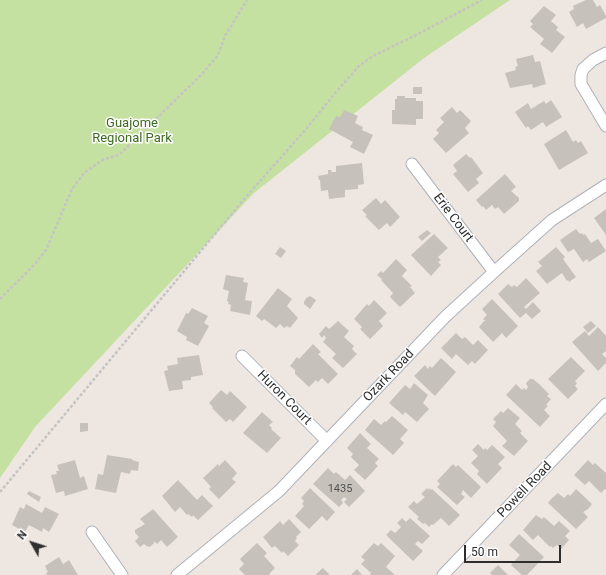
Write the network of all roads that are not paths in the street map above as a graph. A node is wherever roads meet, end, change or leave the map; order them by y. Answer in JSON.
{"nodes":[{"id":1,"x":606,"y":52,"type":"edge"},
{"id":2,"x":606,"y":126,"type":"edge"},
{"id":3,"x":412,"y":164,"type":"dead end"},
{"id":4,"x":606,"y":184,"type":"edge"},
{"id":5,"x":494,"y":272,"type":"junction"},
{"id":6,"x":242,"y":356,"type":"dead end"},
{"id":7,"x":606,"y":404,"type":"edge"},
{"id":8,"x":327,"y":441,"type":"junction"},
{"id":9,"x":92,"y":532,"type":"dead end"},
{"id":10,"x":122,"y":575,"type":"edge"},
{"id":11,"x":177,"y":575,"type":"edge"},
{"id":12,"x":443,"y":575,"type":"edge"}],
"edges":[{"from":1,"to":2,"type":"street"},
{"from":3,"to":5,"type":"street","name":"Erie Court"},
{"from":4,"to":5,"type":"street","name":"Ozark Road"},
{"from":5,"to":8,"type":"street","name":"Ozark Road"},
{"from":6,"to":8,"type":"street","name":"Huron Court"},
{"from":7,"to":12,"type":"street","name":"Powell Road"},
{"from":8,"to":11,"type":"street","name":"Ozark Road"},
{"from":9,"to":10,"type":"street"}]}
